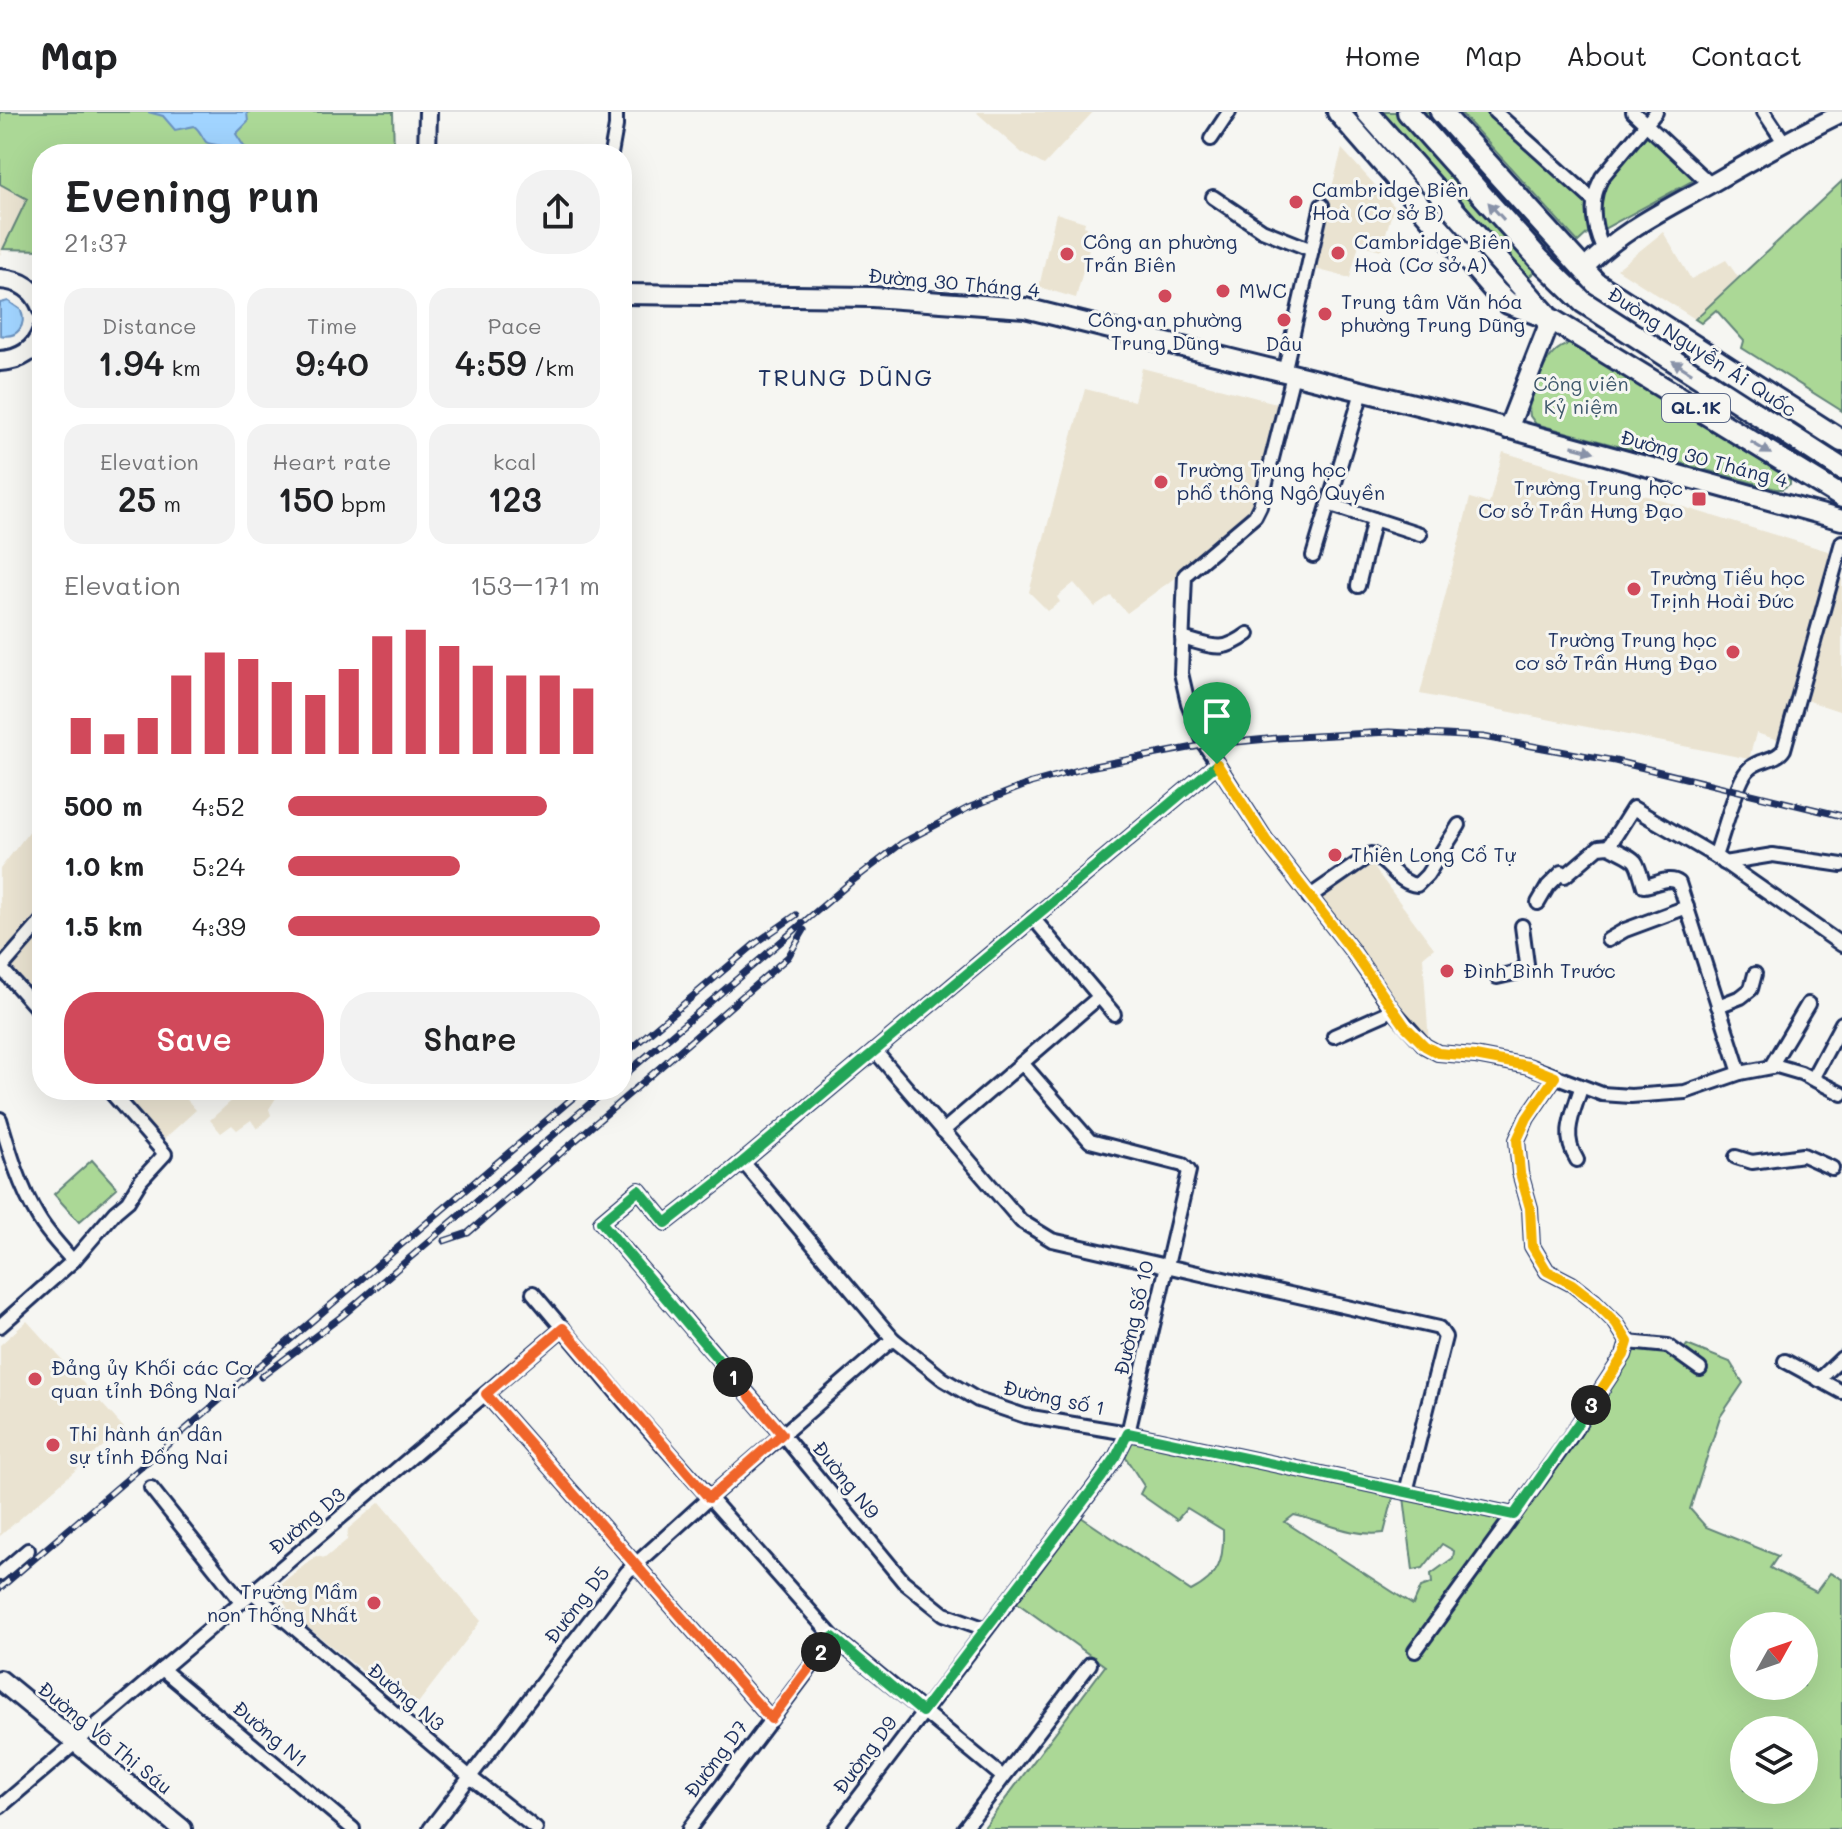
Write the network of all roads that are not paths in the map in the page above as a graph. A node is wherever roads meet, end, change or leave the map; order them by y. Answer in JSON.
{"nodes":[{"id":1,"x":428,"y":112,"type":"edge"},
{"id":2,"x":616,"y":112,"type":"edge"},
{"id":3,"x":1229,"y":112,"type":"edge"},
{"id":4,"x":1338,"y":112,"type":"edge"},
{"id":5,"x":1367,"y":112,"type":"edge"},
{"id":6,"x":1408,"y":112,"type":"edge"},
{"id":7,"x":1441,"y":112,"type":"edge"},
{"id":8,"x":1495,"y":112,"type":"edge"},
{"id":9,"x":1633,"y":112,"type":"edge"},
{"id":10,"x":1656,"y":112,"type":"edge"},
{"id":11,"x":1764,"y":112,"type":"edge"},
{"id":12,"x":1842,"y":113,"type":"edge"},
{"id":13,"x":1646,"y":124,"type":"junction"},
{"id":14,"x":1211,"y":139,"type":"dead end"},
{"id":15,"x":1784,"y":142,"type":"junction"},
{"id":16,"x":427,"y":144,"type":"edge"},
{"id":17,"x":613,"y":144,"type":"edge"},
{"id":18,"x":1710,"y":184,"type":"junction"},
{"id":19,"x":1213,"y":197,"type":"dead end"},
{"id":20,"x":1593,"y":200,"type":"junction"},
{"id":21,"x":1322,"y":205,"type":"dead end"},
{"id":22,"x":1603,"y":249,"type":"junction"},
{"id":23,"x":1312,"y":250,"type":"junction"},
{"id":24,"x":1583,"y":270,"type":"junction"},
{"id":25,"x":0,"y":279,"type":"edge"},
{"id":26,"x":22,"y":284,"type":"junction"},
{"id":27,"x":32,"y":286,"type":"edge"},
{"id":28,"x":1567,"y":288,"type":"junction"},
{"id":29,"x":32,"y":293,"type":"edge"},
{"id":30,"x":632,"y":294,"type":"edge"},
{"id":31,"x":1551,"y":319,"type":"junction"},
{"id":32,"x":32,"y":348,"type":"edge"},
{"id":33,"x":0,"y":361,"type":"edge"},
{"id":34,"x":1288,"y":374,"type":"junction"},
{"id":35,"x":1362,"y":392,"type":"junction"},
{"id":36,"x":1508,"y":429,"type":"junction"},
{"id":37,"x":1842,"y":441,"type":"edge"},
{"id":38,"x":1842,"y":469,"type":"edge"},
{"id":39,"x":1842,"y":497,"type":"edge"},
{"id":40,"x":1328,"y":504,"type":"junction"},
{"id":41,"x":1374,"y":519,"type":"junction"},
{"id":42,"x":1842,"y":520,"type":"edge"},
{"id":43,"x":1420,"y":534,"type":"dead end"},
{"id":44,"x":1842,"y":542,"type":"edge"},
{"id":45,"x":1313,"y":556,"type":"dead end"},
{"id":46,"x":1358,"y":586,"type":"dead end"},
{"id":47,"x":1248,"y":634,"type":"dead end"},
{"id":48,"x":1182,"y":638,"type":"junction"},
{"id":49,"x":1217,"y":764,"type":"junction"},
{"id":50,"x":1459,"y":825,"type":"dead end"},
{"id":51,"x":1609,"y":846,"type":"junction"},
{"id":52,"x":1720,"y":860,"type":"junction"},
{"id":53,"x":1842,"y":865,"type":"edge"},
{"id":54,"x":1309,"y":897,"type":"junction"},
{"id":55,"x":1538,"y":903,"type":"dead end"},
{"id":56,"x":1687,"y":907,"type":"junction"},
{"id":57,"x":1033,"y":918,"type":"junction"},
{"id":58,"x":1522,"y":926,"type":"dead end"},
{"id":59,"x":32,"y":932,"type":"edge"},
{"id":60,"x":1608,"y":940,"type":"dead end"},
{"id":61,"x":1842,"y":945,"type":"edge"},
{"id":62,"x":1755,"y":974,"type":"dead end"},
{"id":63,"x":1497,"y":977,"type":"dead end"},
{"id":64,"x":1099,"y":997,"type":"junction"},
{"id":65,"x":32,"y":1003,"type":"edge"},
{"id":66,"x":1808,"y":1004,"type":"dead end"},
{"id":67,"x":1718,"y":1006,"type":"junction"},
{"id":68,"x":1393,"y":1010,"type":"junction"},
{"id":69,"x":1114,"y":1014,"type":"dead end"},
{"id":70,"x":1842,"y":1023,"type":"edge"},
{"id":71,"x":1334,"y":1036,"type":"dead end"},
{"id":72,"x":875,"y":1051,"type":"junction"},
{"id":73,"x":1022,"y":1063,"type":"junction"},
{"id":74,"x":1771,"y":1066,"type":"junction"},
{"id":75,"x":1740,"y":1073,"type":"junction"},
{"id":76,"x":1555,"y":1077,"type":"junction"},
{"id":77,"x":1812,"y":1079,"type":"junction"},
{"id":78,"x":1581,"y":1088,"type":"junction"},
{"id":79,"x":1842,"y":1094,"type":"edge"},
{"id":80,"x":118,"y":1100,"type":"edge"},
{"id":81,"x":0,"y":1119,"type":"edge"},
{"id":82,"x":943,"y":1131,"type":"junction"},
{"id":83,"x":1736,"y":1157,"type":"dead end"},
{"id":84,"x":1577,"y":1160,"type":"dead end"},
{"id":85,"x":743,"y":1162,"type":"junction"},
{"id":86,"x":1832,"y":1168,"type":"dead end"},
{"id":87,"x":73,"y":1261,"type":"junction"},
{"id":88,"x":1166,"y":1267,"type":"junction"},
{"id":89,"x":533,"y":1293,"type":"dead end"},
{"id":90,"x":0,"y":1326,"type":"edge"},
{"id":91,"x":563,"y":1328,"type":"junction"},
{"id":92,"x":893,"y":1339,"type":"junction"},
{"id":93,"x":1628,"y":1342,"type":"junction"},
{"id":94,"x":1842,"y":1358,"type":"edge"},
{"id":95,"x":1785,"y":1361,"type":"dead end"},
{"id":96,"x":1700,"y":1369,"type":"dead end"},
{"id":97,"x":1819,"y":1380,"type":"junction"},
{"id":98,"x":1842,"y":1392,"type":"edge"},
{"id":99,"x":486,"y":1394,"type":"junction"},
{"id":100,"x":1128,"y":1433,"type":"junction"},
{"id":101,"x":782,"y":1434,"type":"junction"},
{"id":102,"x":151,"y":1488,"type":"dead end"},
{"id":103,"x":1406,"y":1492,"type":"junction"},
{"id":104,"x":709,"y":1498,"type":"junction"},
{"id":105,"x":1514,"y":1515,"type":"junction"},
{"id":106,"x":28,"y":1550,"type":"dead end"},
{"id":107,"x":636,"y":1564,"type":"junction"},
{"id":108,"x":0,"y":1574,"type":"edge"},
{"id":109,"x":252,"y":1592,"type":"junction"},
{"id":110,"x":241,"y":1601,"type":"junction"},
{"id":111,"x":986,"y":1629,"type":"junction"},
{"id":112,"x":833,"y":1637,"type":"junction"},
{"id":113,"x":1415,"y":1651,"type":"dead end"},
{"id":114,"x":1090,"y":1664,"type":"dead end"},
{"id":115,"x":162,"y":1669,"type":"junction"},
{"id":116,"x":0,"y":1680,"type":"edge"},
{"id":117,"x":922,"y":1712,"type":"junction"},
{"id":118,"x":771,"y":1719,"type":"junction"},
{"id":119,"x":75,"y":1743,"type":"junction"},
{"id":120,"x":470,"y":1777,"type":"junction"},
{"id":121,"x":1003,"y":1777,"type":"junction"},
{"id":122,"x":0,"y":1807,"type":"edge"},
{"id":123,"x":182,"y":1829,"type":"edge"},
{"id":124,"x":353,"y":1829,"type":"edge"},
{"id":125,"x":430,"y":1829,"type":"edge"},
{"id":126,"x":536,"y":1829,"type":"edge"},
{"id":127,"x":689,"y":1829,"type":"edge"},
{"id":128,"x":835,"y":1829,"type":"edge"},
{"id":129,"x":964,"y":1829,"type":"edge"}],
"edges":[{"from":1,"to":16,"type":"street"},
{"from":2,"to":17,"type":"street"},
{"from":3,"to":14,"type":"street"},
{"from":4,"to":31,"type":"main road","number":"QL.1K"},
{"from":5,"to":31,"type":"main road","number":"QL.1K"},
{"from":28,"to":6,"type":"main road","name":"Đường Nguyễn Ái Quốc","number":"QL.1K","one_way":true},
{"from":7,"to":24,"type":"main road","name":"Đường Nguyễn Ái Quốc","number":"QL.1K"},
{"from":8,"to":20,"type":"street"},
{"from":9,"to":13,"type":"street"},
{"from":10,"to":13,"type":"street"},
{"from":11,"to":15,"type":"street"},
{"from":12,"to":15,"type":"street"},
{"from":13,"to":18,"type":"street"},
{"from":13,"to":20,"type":"street"},
{"from":15,"to":18,"type":"street"},
{"from":18,"to":22,"type":"street"},
{"from":19,"to":23,"type":"street"},
{"from":20,"to":22,"type":"street"},
{"from":21,"to":23,"type":"street"},
{"from":22,"to":24,"type":"street"},
{"from":23,"to":34,"type":"street"},
{"from":24,"to":28,"type":"main road"},
{"from":24,"to":37,"type":"main road","name":"Đường Nguyễn Ái Quốc","number":"QL.1K"},
{"from":25,"to":26,"type":"main road"},
{"from":26,"to":27,"type":"main road"},
{"from":26,"to":29,"type":"main road"},
{"from":28,"to":31,"type":"main road"},
{"from":38,"to":28,"type":"main road","name":"Đường Nguyễn Ái Quốc","number":"QL.1K","one_way":true},
{"from":30,"to":34,"type":"main road","name":"Đường 30 Tháng 4"},
{"from":31,"to":36,"type":"main road"},
{"from":31,"to":39,"type":"main road","number":"QL.1K","one_way":true},
{"from":32,"to":33,"type":"main road"},
{"from":34,"to":35,"type":"main road","name":"Đường 30 Tháng 4"},
{"from":34,"to":48,"type":"street"},
{"from":35,"to":36,"type":"main road","name":"Đường 30 Tháng 4"},
{"from":35,"to":40,"type":"street"},
{"from":36,"to":42,"type":"main road","name":"Đường 30 Tháng 4","one_way":true},
{"from":40,"to":41,"type":"street"},
{"from":40,"to":45,"type":"street"},
{"from":41,"to":43,"type":"street"},
{"from":41,"to":46,"type":"street"},
{"from":44,"to":52,"type":"street"},
{"from":47,"to":48,"type":"street"},
{"from":48,"to":49,"type":"street"},
{"from":49,"to":54,"type":"street"},
{"from":49,"to":57,"type":"street"},
{"from":50,"to":54,"type":"street"},
{"from":51,"to":52,"type":"street"},
{"from":51,"to":55,"type":"street"},
{"from":51,"to":56,"type":"street"},
{"from":52,"to":53,"type":"street"},
{"from":52,"to":61,"type":"street"},
{"from":54,"to":68,"type":"street"},
{"from":56,"to":60,"type":"street"},
{"from":56,"to":67,"type":"street"},
{"from":57,"to":64,"type":"street"},
{"from":57,"to":72,"type":"street"},
{"from":58,"to":63,"type":"street"},
{"from":59,"to":65,"type":"street"},
{"from":62,"to":67,"type":"street"},
{"from":64,"to":69,"type":"street"},
{"from":64,"to":73,"type":"street"},
{"from":66,"to":74,"type":"street"},
{"from":67,"to":75,"type":"street"},
{"from":68,"to":71,"type":"street"},
{"from":68,"to":76,"type":"street"},
{"from":70,"to":77,"type":"street"},
{"from":72,"to":82,"type":"street"},
{"from":72,"to":85,"type":"street"},
{"from":73,"to":82,"type":"street"},
{"from":73,"to":88,"type":"street","name":"Đường Số 10"},
{"from":74,"to":75,"type":"street"},
{"from":74,"to":77,"type":"street"},
{"from":75,"to":78,"type":"street"},
{"from":76,"to":78,"type":"street"},
{"from":76,"to":93,"type":"street"},
{"from":77,"to":79,"type":"street"},
{"from":78,"to":84,"type":"street"},
{"from":80,"to":87,"type":"street"},
{"from":81,"to":87,"type":"street"},
{"from":82,"to":88,"type":"street"},
{"from":83,"to":86,"type":"street"},
{"from":85,"to":92,"type":"street","name":"Đường số 1"},
{"from":85,"to":101,"type":"street","name":"Đường N9"},
{"from":87,"to":90,"type":"street"},
{"from":88,"to":100,"type":"street","name":"Đường Số 10"},
{"from":88,"to":103,"type":"street"},
{"from":89,"to":91,"type":"street"},
{"from":91,"to":99,"type":"street","name":"Đường D3"},
{"from":91,"to":104,"type":"street"},
{"from":92,"to":100,"type":"street","name":"Đường số 1"},
{"from":92,"to":101,"type":"street","name":"Đường D5"},
{"from":93,"to":96,"type":"street"},
{"from":93,"to":105,"type":"street"},
{"from":94,"to":97,"type":"street"},
{"from":95,"to":97,"type":"street"},
{"from":97,"to":98,"type":"street"},
{"from":99,"to":107,"type":"street"},
{"from":99,"to":109,"type":"street","name":"Đường D3"},
{"from":100,"to":103,"type":"street","name":"Đường số 1"},
{"from":100,"to":111,"type":"street","name":"Đường Số 10"},
{"from":101,"to":104,"type":"street","name":"Đường D5"},
{"from":101,"to":111,"type":"street","name":"Đường N9"},
{"from":102,"to":110,"type":"street"},
{"from":103,"to":105,"type":"street","name":"Đường số 1"},
{"from":104,"to":107,"type":"street","name":"Đường D5"},
{"from":104,"to":112,"type":"street"},
{"from":105,"to":113,"type":"street"},
{"from":106,"to":108,"type":"street"},
{"from":107,"to":118,"type":"street"},
{"from":107,"to":120,"type":"street","name":"Đường D5"},
{"from":109,"to":110,"type":"street","name":"Đường D3"},
{"from":109,"to":120,"type":"street","name":"Đường N3"},
{"from":110,"to":115,"type":"street","name":"Đường D3"},
{"from":111,"to":117,"type":"street","name":"Đường D9"},
{"from":112,"to":117,"type":"street"},
{"from":112,"to":118,"type":"street","name":"Đường D7"},
{"from":114,"to":121,"type":"street"},
{"from":115,"to":119,"type":"street","name":"Đường D3"},
{"from":115,"to":124,"type":"street","name":"Đường N1"},
{"from":116,"to":119,"type":"main road","name":"Đường Võ Thị Sáu"},
{"from":117,"to":121,"type":"street"},
{"from":117,"to":128,"type":"street","name":"Đường D9"},
{"from":118,"to":127,"type":"street","name":"Đường D7"},
{"from":119,"to":122,"type":"street","name":"Đường D3"},
{"from":119,"to":123,"type":"main road","name":"Đường Võ Thị Sáu"},
{"from":120,"to":125,"type":"street","name":"Đường D5"},
{"from":120,"to":126,"type":"street","name":"Đường N3"},
{"from":121,"to":129,"type":"street"}]}
